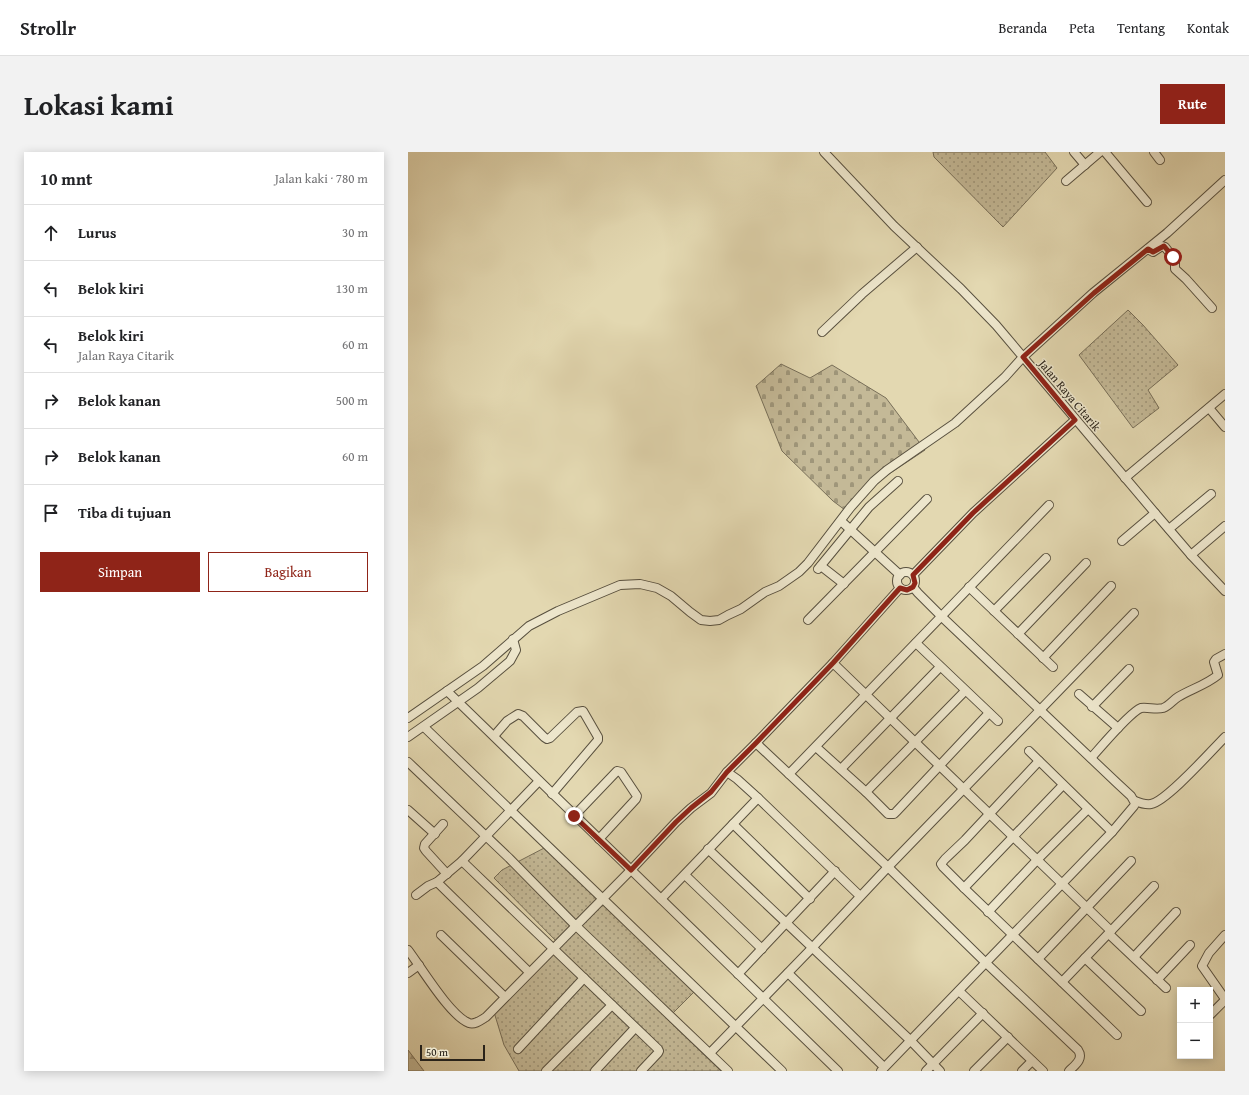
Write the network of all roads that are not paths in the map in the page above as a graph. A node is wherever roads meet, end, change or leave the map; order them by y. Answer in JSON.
{"nodes":[{"id":1,"x":824,"y":152,"type":"edge"},
{"id":2,"x":1074,"y":152,"type":"edge"},
{"id":3,"x":1100,"y":152,"type":"edge"},
{"id":4,"x":1104,"y":152,"type":"edge"},
{"id":5,"x":1154,"y":152,"type":"edge"},
{"id":6,"x":1160,"y":160,"type":"dead end"},
{"id":7,"x":1085,"y":165,"type":"junction"},
{"id":8,"x":1225,"y":180,"type":"edge"},
{"id":9,"x":1066,"y":181,"type":"dead end"},
{"id":10,"x":1147,"y":202,"type":"dead end"},
{"id":11,"x":917,"y":248,"type":"junction"},
{"id":12,"x":1148,"y":249,"type":"junction"},
{"id":13,"x":1212,"y":308,"type":"dead end"},
{"id":14,"x":822,"y":332,"type":"dead end"},
{"id":15,"x":1023,"y":357,"type":"junction"},
{"id":16,"x":1225,"y":394,"type":"edge"},
{"id":17,"x":1209,"y":408,"type":"junction"},
{"id":18,"x":1075,"y":420,"type":"junction"},
{"id":19,"x":1225,"y":427,"type":"edge"},
{"id":20,"x":1125,"y":478,"type":"junction"},
{"id":21,"x":898,"y":481,"type":"dead end"},
{"id":22,"x":1211,"y":494,"type":"dead end"},
{"id":23,"x":927,"y":499,"type":"dead end"},
{"id":24,"x":1049,"y":505,"type":"dead end"},
{"id":25,"x":1155,"y":513,"type":"junction"},
{"id":26,"x":841,"y":521,"type":"junction"},
{"id":27,"x":1225,"y":526,"type":"edge"},
{"id":28,"x":851,"y":529,"type":"junction"},
{"id":29,"x":1169,"y":529,"type":"junction"},
{"id":30,"x":1122,"y":541,"type":"dead end"},
{"id":31,"x":875,"y":551,"type":"junction"},
{"id":32,"x":1191,"y":555,"type":"junction"},
{"id":33,"x":1046,"y":558,"type":"dead end"},
{"id":34,"x":1086,"y":563,"type":"dead end"},
{"id":35,"x":900,"y":575,"type":"junction"},
{"id":36,"x":913,"y":575,"type":"junction"},
{"id":37,"x":844,"y":584,"type":"junction"},
{"id":38,"x":1111,"y":586,"type":"dead end"},
{"id":39,"x":913,"y":587,"type":"junction"},
{"id":40,"x":969,"y":587,"type":"junction"},
{"id":41,"x":900,"y":588,"type":"junction"},
{"id":42,"x":1225,"y":591,"type":"edge"},
{"id":43,"x":994,"y":611,"type":"junction"},
{"id":44,"x":1134,"y":613,"type":"dead end"},
{"id":45,"x":941,"y":616,"type":"junction"},
{"id":46,"x":808,"y":620,"type":"dead end"},
{"id":47,"x":1018,"y":634,"type":"junction"},
{"id":48,"x":513,"y":640,"type":"junction"},
{"id":49,"x":916,"y":643,"type":"junction"},
{"id":50,"x":1225,"y":654,"type":"edge"},
{"id":51,"x":1043,"y":658,"type":"junction"},
{"id":52,"x":833,"y":663,"type":"junction"},
{"id":53,"x":940,"y":667,"type":"junction"},
{"id":54,"x":1053,"y":667,"type":"dead end"},
{"id":55,"x":1129,"y":669,"type":"dead end"},
{"id":56,"x":447,"y":691,"type":"junction"},
{"id":57,"x":965,"y":691,"type":"junction"},
{"id":58,"x":865,"y":694,"type":"junction"},
{"id":59,"x":1079,"y":694,"type":"dead end"},
{"id":60,"x":457,"y":702,"type":"junction"},
{"id":61,"x":1092,"y":707,"type":"junction"},
{"id":62,"x":1040,"y":710,"type":"junction"},
{"id":63,"x":989,"y":714,"type":"junction"},
{"id":64,"x":408,"y":718,"type":"edge"},
{"id":65,"x":890,"y":718,"type":"junction"},
{"id":66,"x":998,"y":721,"type":"dead end"},
{"id":67,"x":424,"y":727,"type":"junction"},
{"id":68,"x":1118,"y":728,"type":"junction"},
{"id":69,"x":494,"y":736,"type":"junction"},
{"id":70,"x":408,"y":737,"type":"edge"},
{"id":71,"x":1225,"y":737,"type":"edge"},
{"id":72,"x":914,"y":742,"type":"junction"},
{"id":73,"x":756,"y":743,"type":"junction"},
{"id":74,"x":816,"y":747,"type":"junction"},
{"id":75,"x":1029,"y":751,"type":"dead end"},
{"id":76,"x":1091,"y":758,"type":"junction"},
{"id":77,"x":408,"y":762,"type":"edge"},
{"id":78,"x":1039,"y":762,"type":"junction"},
{"id":79,"x":939,"y":766,"type":"junction"},
{"id":80,"x":841,"y":769,"type":"junction"},
{"id":81,"x":727,"y":772,"type":"junction"},
{"id":82,"x":789,"y":774,"type":"junction"},
{"id":83,"x":539,"y":781,"type":"junction"},
{"id":84,"x":1063,"y":786,"type":"junction"},
{"id":85,"x":963,"y":789,"type":"junction"},
{"id":86,"x":866,"y":792,"type":"junction"},
{"id":87,"x":552,"y":794,"type":"junction"},
{"id":88,"x":758,"y":798,"type":"junction"},
{"id":89,"x":1135,"y":801,"type":"junction"},
{"id":90,"x":1088,"y":809,"type":"junction"},
{"id":91,"x":408,"y":810,"type":"edge"},
{"id":92,"x":511,"y":810,"type":"junction"},
{"id":93,"x":989,"y":814,"type":"junction"},
{"id":94,"x":574,"y":816,"type":"junction"},
{"id":95,"x":443,"y":824,"type":"dead end"},
{"id":96,"x":733,"y":824,"type":"junction"},
{"id":97,"x":1112,"y":832,"type":"junction"},
{"id":98,"x":435,"y":834,"type":"junction"},
{"id":99,"x":485,"y":836,"type":"junction"},
{"id":100,"x":1013,"y":837,"type":"junction"},
{"id":101,"x":599,"y":839,"type":"junction"},
{"id":102,"x":708,"y":850,"type":"junction"},
{"id":103,"x":1037,"y":860,"type":"junction"},
{"id":104,"x":462,"y":861,"type":"junction"},
{"id":105,"x":1131,"y":861,"type":"dead end"},
{"id":106,"x":888,"y":867,"type":"junction"},
{"id":107,"x":631,"y":870,"type":"junction"},
{"id":108,"x":835,"y":871,"type":"junction"},
{"id":109,"x":447,"y":874,"type":"junction"},
{"id":110,"x":685,"y":875,"type":"junction"},
{"id":111,"x":437,"y":882,"type":"junction"},
{"id":112,"x":1062,"y":884,"type":"junction"},
{"id":113,"x":1154,"y":886,"type":"dead end"},
{"id":114,"x":964,"y":888,"type":"junction"},
{"id":115,"x":416,"y":895,"type":"dead end"},
{"id":116,"x":860,"y":896,"type":"junction"},
{"id":117,"x":661,"y":898,"type":"junction"},
{"id":118,"x":602,"y":899,"type":"junction"},
{"id":119,"x":810,"y":899,"type":"junction"},
{"id":120,"x":1087,"y":908,"type":"junction"},
{"id":121,"x":988,"y":912,"type":"junction"},
{"id":122,"x":1176,"y":912,"type":"dead end"},
{"id":123,"x":786,"y":924,"type":"junction"},
{"id":124,"x":576,"y":925,"type":"junction"},
{"id":125,"x":1110,"y":932,"type":"junction"},
{"id":126,"x":441,"y":935,"type":"dead end"},
{"id":127,"x":1013,"y":935,"type":"junction"},
{"id":128,"x":1225,"y":936,"type":"edge"},
{"id":129,"x":1190,"y":945,"type":"dead end"},
{"id":130,"x":812,"y":948,"type":"junction"},
{"id":131,"x":553,"y":949,"type":"junction"},
{"id":132,"x":762,"y":949,"type":"junction"},
{"id":133,"x":408,"y":950,"type":"edge"},
{"id":134,"x":1134,"y":957,"type":"junction"},
{"id":135,"x":1085,"y":958,"type":"junction"},
{"id":136,"x":1038,"y":959,"type":"junction"},
{"id":137,"x":986,"y":963,"type":"junction"},
{"id":138,"x":419,"y":965,"type":"junction"},
{"id":139,"x":529,"y":972,"type":"junction"},
{"id":140,"x":408,"y":973,"type":"edge"},
{"id":141,"x":788,"y":973,"type":"junction"},
{"id":142,"x":738,"y":974,"type":"junction"},
{"id":143,"x":584,"y":978,"type":"junction"},
{"id":144,"x":1157,"y":980,"type":"junction"},
{"id":145,"x":1062,"y":982,"type":"junction"},
{"id":146,"x":1166,"y":988,"type":"dead end"},
{"id":147,"x":959,"y":990,"type":"junction"},
{"id":148,"x":505,"y":997,"type":"junction"},
{"id":149,"x":763,"y":998,"type":"junction"},
{"id":150,"x":1225,"y":1000,"type":"edge"},
{"id":151,"x":612,"y":1005,"type":"junction"},
{"id":152,"x":1142,"y":1011,"type":"dead end"},
{"id":153,"x":1213,"y":1012,"type":"edge"},
{"id":154,"x":983,"y":1014,"type":"junction"},
{"id":155,"x":736,"y":1026,"type":"junction"},
{"id":156,"x":635,"y":1028,"type":"junction"},
{"id":157,"x":1117,"y":1034,"type":"dead end"},
{"id":158,"x":1008,"y":1037,"type":"junction"},
{"id":159,"x":910,"y":1040,"type":"junction"},
{"id":160,"x":518,"y":1049,"type":"dead end"},
{"id":161,"x":710,"y":1053,"type":"junction"},
{"id":162,"x":1032,"y":1061,"type":"junction"},
{"id":163,"x":932,"y":1064,"type":"junction"},
{"id":164,"x":882,"y":1069,"type":"edge"},
{"id":165,"x":546,"y":1071,"type":"edge"},
{"id":166,"x":595,"y":1071,"type":"edge"},
{"id":167,"x":641,"y":1071,"type":"edge"},
{"id":168,"x":728,"y":1071,"type":"edge"},
{"id":169,"x":782,"y":1071,"type":"edge"},
{"id":170,"x":838,"y":1071,"type":"edge"},
{"id":171,"x":926,"y":1071,"type":"edge"},
{"id":172,"x":940,"y":1071,"type":"edge"},
{"id":173,"x":974,"y":1071,"type":"edge"},
{"id":174,"x":1022,"y":1071,"type":"edge"},
{"id":175,"x":1043,"y":1071,"type":"edge"},
{"id":176,"x":1069,"y":1071,"type":"edge"}],
"edges":[{"from":1,"to":11,"type":"street","name":"Jalan Raya Citarik"},
{"from":2,"to":7,"type":"street"},
{"from":3,"to":7,"type":"street"},
{"from":4,"to":10,"type":"street"},
{"from":5,"to":6,"type":"street"},
{"from":7,"to":9,"type":"street"},
{"from":8,"to":12,"type":"street"},
{"from":11,"to":14,"type":"street"},
{"from":11,"to":15,"type":"street","name":"Jalan Raya Citarik"},
{"from":12,"to":13,"type":"street"},
{"from":12,"to":15,"type":"street"},
{"from":15,"to":18,"type":"street","name":"Jalan Raya Citarik"},
{"from":15,"to":26,"type":"street"},
{"from":16,"to":17,"type":"street"},
{"from":17,"to":19,"type":"street"},
{"from":17,"to":20,"type":"street"},
{"from":18,"to":20,"type":"street","name":"Jalan Raya Citarik"},
{"from":18,"to":36,"type":"street"},
{"from":20,"to":25,"type":"street","name":"Jalan Raya Citarik"},
{"from":21,"to":28,"type":"street"},
{"from":22,"to":29,"type":"street"},
{"from":23,"to":31,"type":"street"},
{"from":24,"to":40,"type":"street"},
{"from":25,"to":29,"type":"street","name":"Jalan Raya Citarik"},
{"from":25,"to":30,"type":"street"},
{"from":26,"to":28,"type":"street"},
{"from":26,"to":48,"type":"street"},
{"from":27,"to":32,"type":"street"},
{"from":28,"to":31,"type":"street"},
{"from":28,"to":37,"type":"street"},
{"from":29,"to":32,"type":"street","name":"Jalan Raya Citarik"},
{"from":31,"to":35,"type":"street"},
{"from":31,"to":37,"type":"street"},
{"from":32,"to":42,"type":"street","name":"Jalan Raya Citarik"},
{"from":33,"to":43,"type":"street"},
{"from":34,"to":47,"type":"street"},
{"from":35,"to":36,"type":"street"},
{"from":35,"to":41,"type":"street"},
{"from":36,"to":39,"type":"street"},
{"from":37,"to":46,"type":"street"},
{"from":38,"to":51,"type":"street"},
{"from":39,"to":41,"type":"street"},
{"from":39,"to":45,"type":"street"},
{"from":40,"to":43,"type":"street"},
{"from":40,"to":45,"type":"street"},
{"from":41,"to":52,"type":"street"},
{"from":43,"to":47,"type":"street"},
{"from":44,"to":62,"type":"street"},
{"from":45,"to":49,"type":"street"},
{"from":45,"to":62,"type":"street"},
{"from":47,"to":51,"type":"street"},
{"from":48,"to":56,"type":"street"},
{"from":48,"to":60,"type":"street"},
{"from":49,"to":53,"type":"street"},
{"from":49,"to":58,"type":"street"},
{"from":50,"to":68,"type":"street"},
{"from":51,"to":54,"type":"street"},
{"from":52,"to":58,"type":"street"},
{"from":52,"to":73,"type":"street"},
{"from":53,"to":57,"type":"street"},
{"from":53,"to":65,"type":"street"},
{"from":55,"to":61,"type":"street"},
{"from":56,"to":60,"type":"street"},
{"from":56,"to":64,"type":"street"},
{"from":57,"to":63,"type":"street"},
{"from":57,"to":72,"type":"street"},
{"from":58,"to":65,"type":"street"},
{"from":58,"to":74,"type":"street"},
{"from":59,"to":61,"type":"street"},
{"from":60,"to":67,"type":"street"},
{"from":60,"to":69,"type":"street"},
{"from":61,"to":68,"type":"street"},
{"from":62,"to":76,"type":"street"},
{"from":62,"to":85,"type":"street"},
{"from":63,"to":66,"type":"street"},
{"from":63,"to":79,"type":"street"},
{"from":65,"to":72,"type":"street"},
{"from":65,"to":80,"type":"street"},
{"from":67,"to":70,"type":"street"},
{"from":67,"to":92,"type":"street"},
{"from":68,"to":76,"type":"street"},
{"from":69,"to":83,"type":"street"},
{"from":69,"to":87,"type":"street"},
{"from":71,"to":89,"type":"street"},
{"from":72,"to":79,"type":"street"},
{"from":72,"to":86,"type":"street"},
{"from":73,"to":81,"type":"street"},
{"from":73,"to":82,"type":"street"},
{"from":74,"to":80,"type":"street"},
{"from":74,"to":82,"type":"street"},
{"from":75,"to":78,"type":"street"},
{"from":76,"to":89,"type":"street"},
{"from":77,"to":99,"type":"street"},
{"from":78,"to":84,"type":"street"},
{"from":78,"to":93,"type":"street"},
{"from":79,"to":85,"type":"street"},
{"from":79,"to":86,"type":"street"},
{"from":80,"to":86,"type":"street"},
{"from":81,"to":88,"type":"street"},
{"from":81,"to":107,"type":"street"},
{"from":82,"to":106,"type":"street"},
{"from":83,"to":87,"type":"street"},
{"from":83,"to":92,"type":"street"},
{"from":84,"to":90,"type":"street"},
{"from":84,"to":100,"type":"street"},
{"from":85,"to":93,"type":"street"},
{"from":85,"to":106,"type":"street"},
{"from":87,"to":94,"type":"street"},
{"from":88,"to":96,"type":"street"},
{"from":88,"to":108,"type":"street"},
{"from":89,"to":97,"type":"street"},
{"from":90,"to":97,"type":"street"},
{"from":90,"to":103,"type":"street"},
{"from":91,"to":98,"type":"street"},
{"from":92,"to":99,"type":"street"},
{"from":92,"to":118,"type":"street"},
{"from":93,"to":100,"type":"street"},
{"from":93,"to":114,"type":"street"},
{"from":94,"to":101,"type":"street"},
{"from":94,"to":101,"type":"street"},
{"from":95,"to":98,"type":"street"},
{"from":96,"to":102,"type":"street"},
{"from":96,"to":119,"type":"street"},
{"from":97,"to":112,"type":"street"},
{"from":98,"to":109,"type":"street"},
{"from":99,"to":104,"type":"street"},
{"from":99,"to":124,"type":"street"},
{"from":100,"to":103,"type":"street"},
{"from":100,"to":114,"type":"street"},
{"from":101,"to":107,"type":"street"},
{"from":102,"to":110,"type":"street"},
{"from":102,"to":123,"type":"street"},
{"from":103,"to":112,"type":"street"},
{"from":103,"to":121,"type":"street"},
{"from":104,"to":109,"type":"street"},
{"from":104,"to":131,"type":"street"},
{"from":105,"to":120,"type":"street"},
{"from":106,"to":116,"type":"street"},
{"from":106,"to":137,"type":"street"},
{"from":107,"to":117,"type":"street"},
{"from":107,"to":118,"type":"street"},
{"from":108,"to":116,"type":"street"},
{"from":108,"to":119,"type":"street"},
{"from":109,"to":111,"type":"street"},
{"from":110,"to":117,"type":"street"},
{"from":110,"to":132,"type":"street"},
{"from":111,"to":115,"type":"street"},
{"from":111,"to":139,"type":"street"},
{"from":112,"to":120,"type":"street"},
{"from":112,"to":127,"type":"street"},
{"from":113,"to":125,"type":"street"},
{"from":114,"to":121,"type":"street"},
{"from":116,"to":130,"type":"street"},
{"from":117,"to":142,"type":"street"},
{"from":118,"to":124,"type":"street"},
{"from":118,"to":155,"type":"street"},
{"from":119,"to":123,"type":"street"},
{"from":120,"to":125,"type":"street"},
{"from":120,"to":136,"type":"street"},
{"from":121,"to":127,"type":"street"},
{"from":122,"to":134,"type":"street"},
{"from":123,"to":130,"type":"street"},
{"from":123,"to":132,"type":"street"},
{"from":124,"to":131,"type":"street"},
{"from":124,"to":161,"type":"street"},
{"from":125,"to":134,"type":"street"},
{"from":125,"to":135,"type":"street"},
{"from":126,"to":148,"type":"street"},
{"from":127,"to":136,"type":"street"},
{"from":127,"to":137,"type":"street"},
{"from":128,"to":150,"type":"street"},
{"from":129,"to":144,"type":"street"},
{"from":130,"to":141,"type":"street"},
{"from":130,"to":159,"type":"street"},
{"from":131,"to":139,"type":"street"},
{"from":131,"to":143,"type":"street"},
{"from":132,"to":142,"type":"street"},
{"from":133,"to":138,"type":"street"},
{"from":134,"to":144,"type":"street"},
{"from":135,"to":145,"type":"street"},
{"from":135,"to":152,"type":"street"},
{"from":136,"to":145,"type":"street"},
{"from":137,"to":147,"type":"street"},
{"from":137,"to":176,"type":"street"},
{"from":138,"to":140,"type":"street"},
{"from":138,"to":148,"type":"street"},
{"from":139,"to":148,"type":"street"},
{"from":141,"to":149,"type":"street"},
{"from":141,"to":164,"type":"street"},
{"from":142,"to":149,"type":"street"},
{"from":143,"to":151,"type":"street"},
{"from":143,"to":160,"type":"street"},
{"from":144,"to":146,"type":"street"},
{"from":145,"to":157,"type":"street"},
{"from":147,"to":154,"type":"street"},
{"from":147,"to":159,"type":"street"},
{"from":149,"to":155,"type":"street"},
{"from":149,"to":170,"type":"street"},
{"from":150,"to":153,"type":"street"},
{"from":151,"to":156,"type":"street"},
{"from":151,"to":165,"type":"street"},
{"from":154,"to":158,"type":"street"},
{"from":154,"to":163,"type":"street"},
{"from":155,"to":161,"type":"street"},
{"from":155,"to":169,"type":"street"},
{"from":156,"to":166,"type":"street"},
{"from":156,"to":167,"type":"street"},
{"from":158,"to":162,"type":"street"},
{"from":158,"to":173,"type":"street"},
{"from":159,"to":163,"type":"street"},
{"from":159,"to":164,"type":"street"},
{"from":161,"to":168,"type":"street"},
{"from":162,"to":174,"type":"street"},
{"from":162,"to":175,"type":"street"},
{"from":163,"to":171,"type":"street"},
{"from":163,"to":172,"type":"street"}]}
